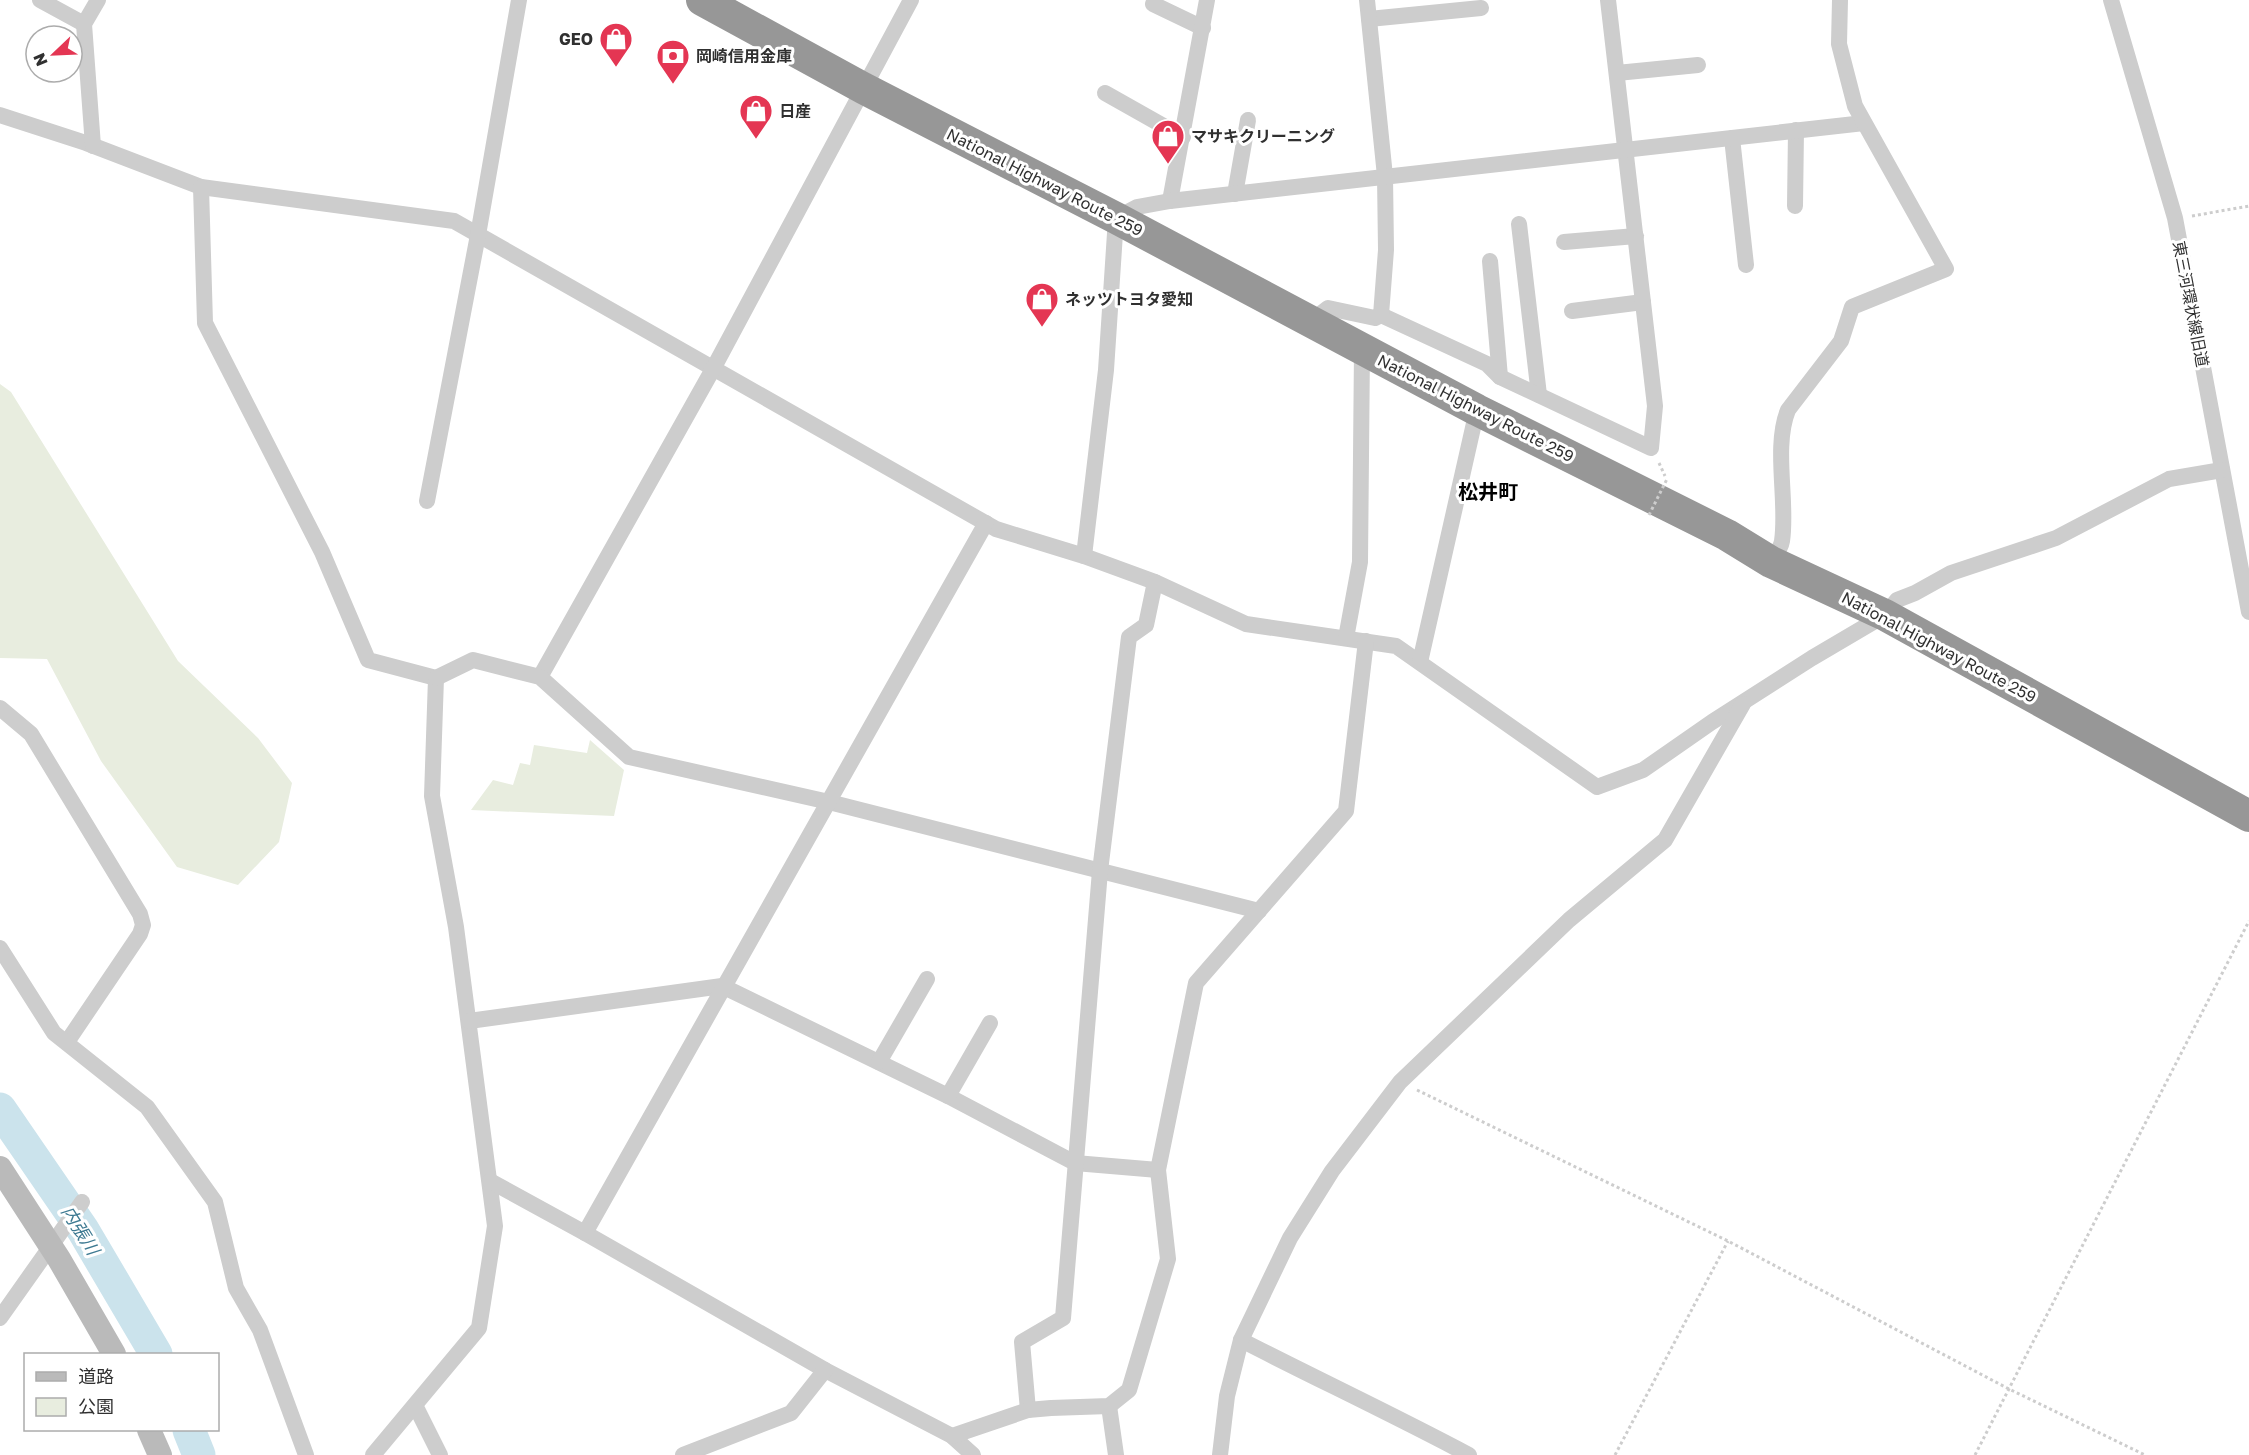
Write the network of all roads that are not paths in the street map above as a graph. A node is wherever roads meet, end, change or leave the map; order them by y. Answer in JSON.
{"nodes":[{"id":1,"x":40,"y":0,"type":"edge"},
{"id":2,"x":98,"y":0,"type":"edge"},
{"id":3,"x":519,"y":0,"type":"edge"},
{"id":4,"x":702,"y":0,"type":"edge"},
{"id":5,"x":911,"y":0,"type":"edge"},
{"id":6,"x":1207,"y":0,"type":"edge"},
{"id":7,"x":1367,"y":0,"type":"edge"},
{"id":8,"x":1608,"y":0,"type":"edge"},
{"id":9,"x":1840,"y":0,"type":"edge"},
{"id":10,"x":2110,"y":0,"type":"edge"},
{"id":11,"x":1153,"y":4,"type":"dead end"},
{"id":12,"x":1481,"y":8,"type":"dead end"},
{"id":13,"x":1369,"y":19,"type":"junction"},
{"id":14,"x":84,"y":24,"type":"junction"},
{"id":15,"x":1203,"y":28,"type":"junction"},
{"id":16,"x":1698,"y":65,"type":"dead end"},
{"id":17,"x":1617,"y":73,"type":"junction"},
{"id":18,"x":862,"y":88,"type":"junction"},
{"id":19,"x":1105,"y":93,"type":"dead end"},
{"id":20,"x":0,"y":115,"type":"edge"},
{"id":21,"x":1248,"y":120,"type":"dead end"},
{"id":22,"x":1864,"y":123,"type":"junction"},
{"id":23,"x":1796,"y":130,"type":"junction"},
{"id":24,"x":1182,"y":137,"type":"junction"},
{"id":25,"x":1732,"y":138,"type":"junction"},
{"id":26,"x":93,"y":146,"type":"junction"},
{"id":27,"x":1626,"y":150,"type":"junction"},
{"id":28,"x":1385,"y":176,"type":"junction"},
{"id":29,"x":201,"y":187,"type":"junction"},
{"id":30,"x":1235,"y":194,"type":"junction"},
{"id":31,"x":1170,"y":201,"type":"junction"},
{"id":32,"x":1795,"y":206,"type":"dead end"},
{"id":33,"x":1116,"y":218,"type":"junction"},
{"id":34,"x":1519,"y":224,"type":"dead end"},
{"id":35,"x":478,"y":235,"type":"junction"},
{"id":36,"x":1636,"y":236,"type":"junction"},
{"id":37,"x":1564,"y":242,"type":"dead end"},
{"id":38,"x":1490,"y":261,"type":"dead end"},
{"id":39,"x":1746,"y":265,"type":"dead end"},
{"id":40,"x":1643,"y":302,"type":"junction"},
{"id":41,"x":1572,"y":311,"type":"dead end"},
{"id":42,"x":1381,"y":315,"type":"junction"},
{"id":43,"x":1310,"y":322,"type":"junction"},
{"id":44,"x":1362,"y":349,"type":"junction"},
{"id":45,"x":713,"y":369,"type":"junction"},
{"id":46,"x":1500,"y":377,"type":"junction"},
{"id":47,"x":1539,"y":395,"type":"junction"},
{"id":48,"x":1477,"y":410,"type":"junction"},
{"id":49,"x":2222,"y":470,"type":"junction"},
{"id":50,"x":427,"y":501,"type":"dead end"},
{"id":51,"x":986,"y":523,"type":"junction"},
{"id":52,"x":1084,"y":556,"type":"junction"},
{"id":53,"x":1771,"y":562,"type":"junction"},
{"id":54,"x":1155,"y":582,"type":"junction"},
{"id":55,"x":2249,"y":612,"type":"edge"},
{"id":56,"x":1885,"y":615,"type":"junction"},
{"id":57,"x":1346,"y":638,"type":"junction"},
{"id":58,"x":1365,"y":641,"type":"junction"},
{"id":59,"x":1420,"y":662,"type":"junction"},
{"id":60,"x":540,"y":677,"type":"junction"},
{"id":61,"x":436,"y":678,"type":"junction"},
{"id":62,"x":1745,"y":701,"type":"junction"},
{"id":63,"x":0,"y":708,"type":"edge"},
{"id":64,"x":829,"y":802,"type":"junction"},
{"id":65,"x":2249,"y":816,"type":"edge"},
{"id":66,"x":1100,"y":871,"type":"junction"},
{"id":67,"x":1259,"y":911,"type":"junction"},
{"id":68,"x":0,"y":948,"type":"edge"},
{"id":69,"x":927,"y":979,"type":"dead end"},
{"id":70,"x":722,"y":986,"type":"junction"},
{"id":71,"x":469,"y":1021,"type":"junction"},
{"id":72,"x":990,"y":1023,"type":"dead end"},
{"id":73,"x":67,"y":1042,"type":"junction"},
{"id":74,"x":879,"y":1062,"type":"junction"},
{"id":75,"x":948,"y":1096,"type":"junction"},
{"id":76,"x":1075,"y":1163,"type":"junction"},
{"id":77,"x":0,"y":1168,"type":"edge"},
{"id":78,"x":1158,"y":1170,"type":"junction"},
{"id":79,"x":490,"y":1181,"type":"junction"},
{"id":80,"x":82,"y":1202,"type":"dead end"},
{"id":81,"x":585,"y":1233,"type":"junction"},
{"id":82,"x":53,"y":1241,"type":"junction"},
{"id":83,"x":0,"y":1318,"type":"edge"},
{"id":84,"x":1241,"y":1340,"type":"junction"},
{"id":85,"x":113,"y":1353,"type":"edge"},
{"id":86,"x":825,"y":1370,"type":"junction"},
{"id":87,"x":415,"y":1405,"type":"junction"},
{"id":88,"x":1109,"y":1406,"type":"junction"},
{"id":89,"x":1028,"y":1410,"type":"junction"},
{"id":90,"x":149,"y":1431,"type":"edge"},
{"id":91,"x":952,"y":1436,"type":"junction"},
{"id":92,"x":160,"y":1455,"type":"edge"},
{"id":93,"x":306,"y":1455,"type":"edge"},
{"id":94,"x":373,"y":1455,"type":"edge"},
{"id":95,"x":440,"y":1455,"type":"edge"},
{"id":96,"x":683,"y":1455,"type":"edge"},
{"id":97,"x":973,"y":1455,"type":"edge"},
{"id":98,"x":1116,"y":1455,"type":"edge"},
{"id":99,"x":1220,"y":1455,"type":"edge"},
{"id":100,"x":1469,"y":1455,"type":"edge"}],
"edges":[{"from":1,"to":14,"type":"street"},
{"from":2,"to":14,"type":"street"},
{"from":3,"to":35,"type":"street"},
{"from":4,"to":18,"type":"highway","name":"National Highway Route 259"},
{"from":5,"to":18,"type":"street"},
{"from":6,"to":15,"type":"street"},
{"from":7,"to":13,"type":"street"},
{"from":8,"to":17,"type":"street"},
{"from":9,"to":22,"type":"street"},
{"from":10,"to":49,"type":"street","name":"東三河環状線旧道"},
{"from":11,"to":15,"type":"street"},
{"from":12,"to":13,"type":"street"},
{"from":13,"to":28,"type":"street"},
{"from":14,"to":26,"type":"street"},
{"from":15,"to":24,"type":"street"},
{"from":16,"to":17,"type":"street"},
{"from":17,"to":27,"type":"street"},
{"from":18,"to":33,"type":"highway","name":"National Highway Route 259"},
{"from":18,"to":45,"type":"street"},
{"from":19,"to":24,"type":"street"},
{"from":20,"to":26,"type":"street"},
{"from":21,"to":30,"type":"street"},
{"from":22,"to":23,"type":"street"},
{"from":22,"to":53,"type":"street"},
{"from":23,"to":25,"type":"street"},
{"from":23,"to":32,"type":"street"},
{"from":24,"to":31,"type":"street"},
{"from":25,"to":27,"type":"street"},
{"from":25,"to":39,"type":"street"},
{"from":26,"to":29,"type":"street"},
{"from":27,"to":28,"type":"street"},
{"from":27,"to":36,"type":"street"},
{"from":28,"to":30,"type":"street"},
{"from":28,"to":42,"type":"street"},
{"from":29,"to":35,"type":"street"},
{"from":29,"to":61,"type":"street"},
{"from":30,"to":31,"type":"street"},
{"from":31,"to":33,"type":"street"},
{"from":33,"to":43,"type":"highway","name":"National Highway Route 259"},
{"from":33,"to":52,"type":"street"},
{"from":34,"to":47,"type":"street"},
{"from":35,"to":45,"type":"street"},
{"from":35,"to":50,"type":"street"},
{"from":36,"to":37,"type":"street"},
{"from":36,"to":40,"type":"street"},
{"from":38,"to":46,"type":"street"},
{"from":40,"to":41,"type":"street"},
{"from":40,"to":47,"type":"street"},
{"from":42,"to":43,"type":"street"},
{"from":42,"to":46,"type":"street"},
{"from":43,"to":44,"type":"highway","name":"National Highway Route 259"},
{"from":44,"to":48,"type":"highway","name":"National Highway Route 259"},
{"from":44,"to":57,"type":"street"},
{"from":45,"to":51,"type":"street"},
{"from":45,"to":60,"type":"street"},
{"from":46,"to":47,"type":"street"},
{"from":48,"to":53,"type":"highway","name":"National Highway Route 259"},
{"from":48,"to":59,"type":"street"},
{"from":49,"to":55,"type":"street","name":"東三河環状線旧道"},
{"from":49,"to":56,"type":"street"},
{"from":51,"to":52,"type":"street"},
{"from":51,"to":64,"type":"street"},
{"from":52,"to":54,"type":"street"},
{"from":53,"to":56,"type":"highway","name":"National Highway Route 259"},
{"from":54,"to":57,"type":"street"},
{"from":54,"to":66,"type":"street"},
{"from":56,"to":62,"type":"street"},
{"from":56,"to":65,"type":"highway","name":"National Highway Route 259"},
{"from":57,"to":58,"type":"street"},
{"from":58,"to":59,"type":"street"},
{"from":58,"to":67,"type":"street"},
{"from":59,"to":62,"type":"street"},
{"from":60,"to":61,"type":"street"},
{"from":60,"to":64,"type":"street"},
{"from":61,"to":71,"type":"street"},
{"from":62,"to":84,"type":"street"},
{"from":63,"to":73,"type":"street"},
{"from":64,"to":66,"type":"street"},
{"from":64,"to":70,"type":"street"},
{"from":66,"to":67,"type":"street"},
{"from":66,"to":76,"type":"street"},
{"from":67,"to":78,"type":"street"},
{"from":68,"to":73,"type":"street"},
{"from":69,"to":74,"type":"street"},
{"from":70,"to":71,"type":"street"},
{"from":70,"to":74,"type":"street"},
{"from":70,"to":81,"type":"street"},
{"from":71,"to":79,"type":"street"},
{"from":72,"to":75,"type":"street"},
{"from":73,"to":93,"type":"street"},
{"from":74,"to":75,"type":"street"},
{"from":75,"to":76,"type":"street"},
{"from":76,"to":78,"type":"street"},
{"from":76,"to":89,"type":"street"},
{"from":77,"to":82,"type":"street"},
{"from":78,"to":88,"type":"street"},
{"from":79,"to":81,"type":"street"},
{"from":79,"to":87,"type":"street"},
{"from":80,"to":82,"type":"street"},
{"from":81,"to":86,"type":"street"},
{"from":82,"to":83,"type":"street"},
{"from":82,"to":85,"type":"street"},
{"from":84,"to":99,"type":"street"},
{"from":84,"to":100,"type":"street"},
{"from":86,"to":91,"type":"street"},
{"from":86,"to":96,"type":"street"},
{"from":87,"to":94,"type":"street"},
{"from":87,"to":95,"type":"street"},
{"from":88,"to":89,"type":"street"},
{"from":88,"to":98,"type":"street"},
{"from":89,"to":91,"type":"street"},
{"from":90,"to":92,"type":"street"},
{"from":91,"to":97,"type":"street"}]}
